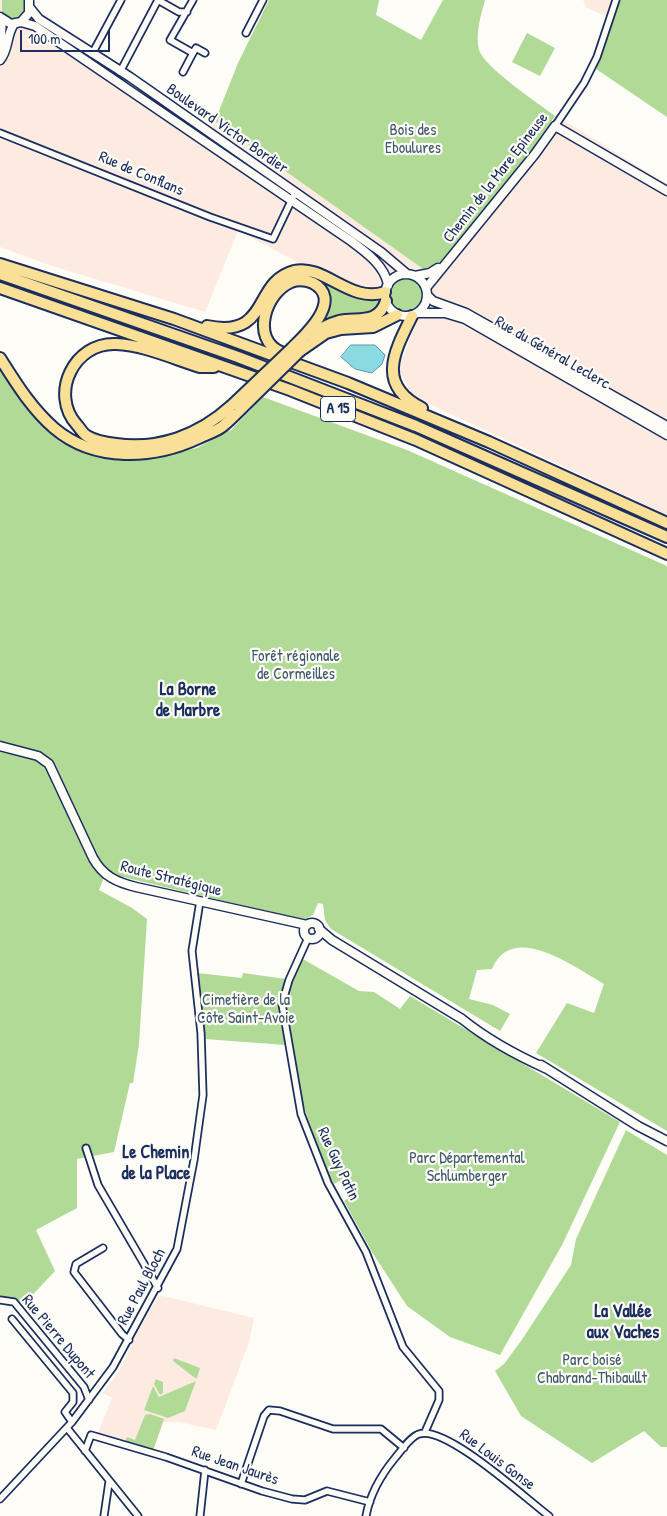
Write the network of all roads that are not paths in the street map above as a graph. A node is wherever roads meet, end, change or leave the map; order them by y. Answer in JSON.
{"nodes":[{"id":1,"x":121,"y":0,"type":"edge"},
{"id":2,"x":158,"y":0,"type":"edge"},
{"id":3,"x":193,"y":0,"type":"edge"},
{"id":4,"x":263,"y":0,"type":"edge"},
{"id":5,"x":616,"y":0,"type":"edge"},
{"id":6,"x":31,"y":3,"type":"edge"},
{"id":7,"x":187,"y":12,"type":"junction"},
{"id":8,"x":1,"y":18,"type":"edge"},
{"id":9,"x":18,"y":23,"type":"junction"},
{"id":10,"x":246,"y":33,"type":"dead end"},
{"id":11,"x":0,"y":52,"type":"edge"},
{"id":12,"x":193,"y":53,"type":"junction"},
{"id":13,"x":205,"y":53,"type":"dead end"},
{"id":14,"x":92,"y":54,"type":"junction"},
{"id":15,"x":0,"y":60,"type":"edge"},
{"id":16,"x":120,"y":72,"type":"junction"},
{"id":17,"x":184,"y":72,"type":"dead end"},
{"id":18,"x":555,"y":126,"type":"junction"},
{"id":19,"x":0,"y":133,"type":"edge"},
{"id":20,"x":667,"y":191,"type":"edge"},
{"id":21,"x":293,"y":196,"type":"junction"},
{"id":22,"x":446,"y":263,"type":"junction"},
{"id":23,"x":0,"y":264,"type":"edge"},
{"id":24,"x":0,"y":274,"type":"edge"},
{"id":25,"x":411,"y":275,"type":"junction"},
{"id":26,"x":0,"y":288,"type":"edge"},
{"id":27,"x":427,"y":291,"type":"junction"},
{"id":28,"x":386,"y":293,"type":"junction"},
{"id":29,"x":397,"y":315,"type":"junction"},
{"id":30,"x":415,"y":315,"type":"junction"},
{"id":31,"x":174,"y":319,"type":"junction"},
{"id":32,"x":296,"y":350,"type":"junction"},
{"id":33,"x":0,"y":358,"type":"edge"},
{"id":34,"x":223,"y":367,"type":"junction"},
{"id":35,"x":348,"y":383,"type":"junction"},
{"id":36,"x":235,"y":408,"type":"junction"},
{"id":37,"x":667,"y":426,"type":"edge"},
{"id":38,"x":667,"y":435,"type":"edge"},
{"id":39,"x":489,"y":442,"type":"junction"},
{"id":40,"x":664,"y":521,"type":"edge"},
{"id":41,"x":667,"y":537,"type":"edge"},
{"id":42,"x":667,"y":554,"type":"edge"},
{"id":43,"x":0,"y":746,"type":"edge"},
{"id":44,"x":200,"y":901,"type":"junction"},
{"id":45,"x":319,"y":929,"type":"junction"},
{"id":46,"x":309,"y":933,"type":"junction"},
{"id":47,"x":332,"y":940,"type":"junction"},
{"id":48,"x":667,"y":1140,"type":"edge"},
{"id":49,"x":86,"y":1148,"type":"dead end"},
{"id":50,"x":103,"y":1248,"type":"dead end"},
{"id":51,"x":158,"y":1288,"type":"junction"},
{"id":52,"x":0,"y":1300,"type":"edge"},
{"id":53,"x":12,"y":1319,"type":"dead end"},
{"id":54,"x":129,"y":1340,"type":"junction"},
{"id":55,"x":90,"y":1400,"type":"junction"},
{"id":56,"x":72,"y":1422,"type":"junction"},
{"id":57,"x":67,"y":1428,"type":"junction"},
{"id":58,"x":425,"y":1432,"type":"junction"},
{"id":59,"x":404,"y":1448,"type":"junction"},
{"id":60,"x":85,"y":1451,"type":"junction"},
{"id":61,"x":205,"y":1470,"type":"junction"},
{"id":62,"x":109,"y":1482,"type":"junction"},
{"id":63,"x":241,"y":1484,"type":"junction"},
{"id":64,"x":0,"y":1499,"type":"edge"},
{"id":65,"x":370,"y":1502,"type":"junction"},
{"id":66,"x":104,"y":1516,"type":"edge"},
{"id":67,"x":138,"y":1516,"type":"edge"},
{"id":68,"x":200,"y":1516,"type":"edge"},
{"id":69,"x":366,"y":1516,"type":"edge"},
{"id":70,"x":549,"y":1516,"type":"edge"}],
"edges":[{"from":1,"to":14,"type":"street"},
{"from":2,"to":7,"type":"street"},
{"from":2,"to":16,"type":"street"},
{"from":3,"to":7,"type":"street"},
{"from":4,"to":10,"type":"street"},
{"from":5,"to":18,"type":"street","name":"Chemin de la Mare Epineuse"},
{"from":6,"to":9,"type":"main road"},
{"from":6,"to":14,"type":"main road","name":"Boulevard Victor Bordier"},
{"from":7,"to":12,"type":"street"},
{"from":8,"to":9,"type":"main road","name":"Boulevard Victor Bordier"},
{"from":8,"to":11,"type":"main road"},
{"from":9,"to":15,"type":"main road"},
{"from":9,"to":21,"type":"main road","name":"Boulevard Victor Bordier"},
{"from":12,"to":13,"type":"street"},
{"from":12,"to":17,"type":"street"},
{"from":14,"to":16,"type":"main road","name":"Boulevard Victor Bordier"},
{"from":16,"to":21,"type":"main road","name":"Boulevard Victor Bordier"},
{"from":18,"to":20,"type":"main road"},
{"from":18,"to":22,"type":"main road","name":"Chemin de la Mare Epineuse"},
{"from":19,"to":21,"type":"street","name":"Rue de Conflans"},
{"from":21,"to":25,"type":"main road","name":"Boulevard Victor Bordier"},
{"from":21,"to":28,"type":"main road","name":"Boulevard Victor Bordier"},
{"from":22,"to":25,"type":"main road","name":"Chemin de la Mare Epineuse"},
{"from":22,"to":27,"type":"main road","name":"Chemin de la Mare Epineuse"},
{"from":23,"to":31,"type":"highway"},
{"from":24,"to":41,"type":"highway","number":"A 15"},
{"from":25,"to":27,"type":"main road"},
{"from":25,"to":28,"type":"main road"},
{"from":26,"to":34,"type":"highway","number":"A 15"},
{"from":27,"to":30,"type":"main road"},
{"from":27,"to":37,"type":"main road","name":"Rue du Général Leclerc"},
{"from":28,"to":29,"type":"main road"},
{"from":28,"to":31,"type":"highway"},
{"from":28,"to":32,"type":"highway"},
{"from":29,"to":30,"type":"main road"},
{"from":29,"to":32,"type":"highway"},
{"from":30,"to":38,"type":"main road","name":"Rue du Général Leclerc"},
{"from":30,"to":39,"type":"highway"},
{"from":31,"to":35,"type":"highway"},
{"from":32,"to":35,"type":"highway"},
{"from":32,"to":36,"type":"highway","bridge":true},
{"from":33,"to":36,"type":"highway"},
{"from":34,"to":36,"type":"highway"},
{"from":34,"to":42,"type":"highway","number":"A 15"},
{"from":35,"to":39,"type":"highway"},
{"from":39,"to":40,"type":"highway"},
{"from":43,"to":44,"type":"main road","name":"Route Stratégique"},
{"from":44,"to":46,"type":"main road","name":"Route Stratégique"},
{"from":44,"to":51,"type":"street","name":"Rue Paul Bloch"},
{"from":45,"to":46,"type":"main road"},
{"from":45,"to":46,"type":"main road"},
{"from":45,"to":47,"type":"main road","name":"Route Stratégique"},
{"from":46,"to":47,"type":"main road","name":"Route Stratégique"},
{"from":46,"to":58,"type":"street","name":"Rue Guy Patin"},
{"from":47,"to":48,"type":"main road","name":"Route Stratégique"},
{"from":49,"to":51,"type":"street"},
{"from":50,"to":54,"type":"street"},
{"from":51,"to":54,"type":"street","name":"Rue Paul Bloch"},
{"from":52,"to":55,"type":"street","name":"Rue Pierre Dupont"},
{"from":53,"to":56,"type":"street"},
{"from":54,"to":55,"type":"street","name":"Rue Paul Bloch"},
{"from":55,"to":56,"type":"street","name":"Rue Paul Bloch"},
{"from":56,"to":57,"type":"street","name":"Rue Paul Bloch"},
{"from":57,"to":60,"type":"street"},
{"from":57,"to":64,"type":"street","name":"Rue Paul Bloch"},
{"from":58,"to":59,"type":"street"},
{"from":58,"to":70,"type":"street","name":"Rue Louis Gonse"},
{"from":59,"to":63,"type":"street"},
{"from":59,"to":65,"type":"street"},
{"from":60,"to":61,"type":"street","name":"Rue Jean Jaurès"},
{"from":60,"to":62,"type":"street"},
{"from":61,"to":63,"type":"street","name":"Rue Jean Jaurès"},
{"from":61,"to":68,"type":"street"},
{"from":62,"to":66,"type":"street"},
{"from":62,"to":67,"type":"street"},
{"from":63,"to":65,"type":"street","name":"Rue Jean Jaurès"},
{"from":65,"to":69,"type":"street"}]}
